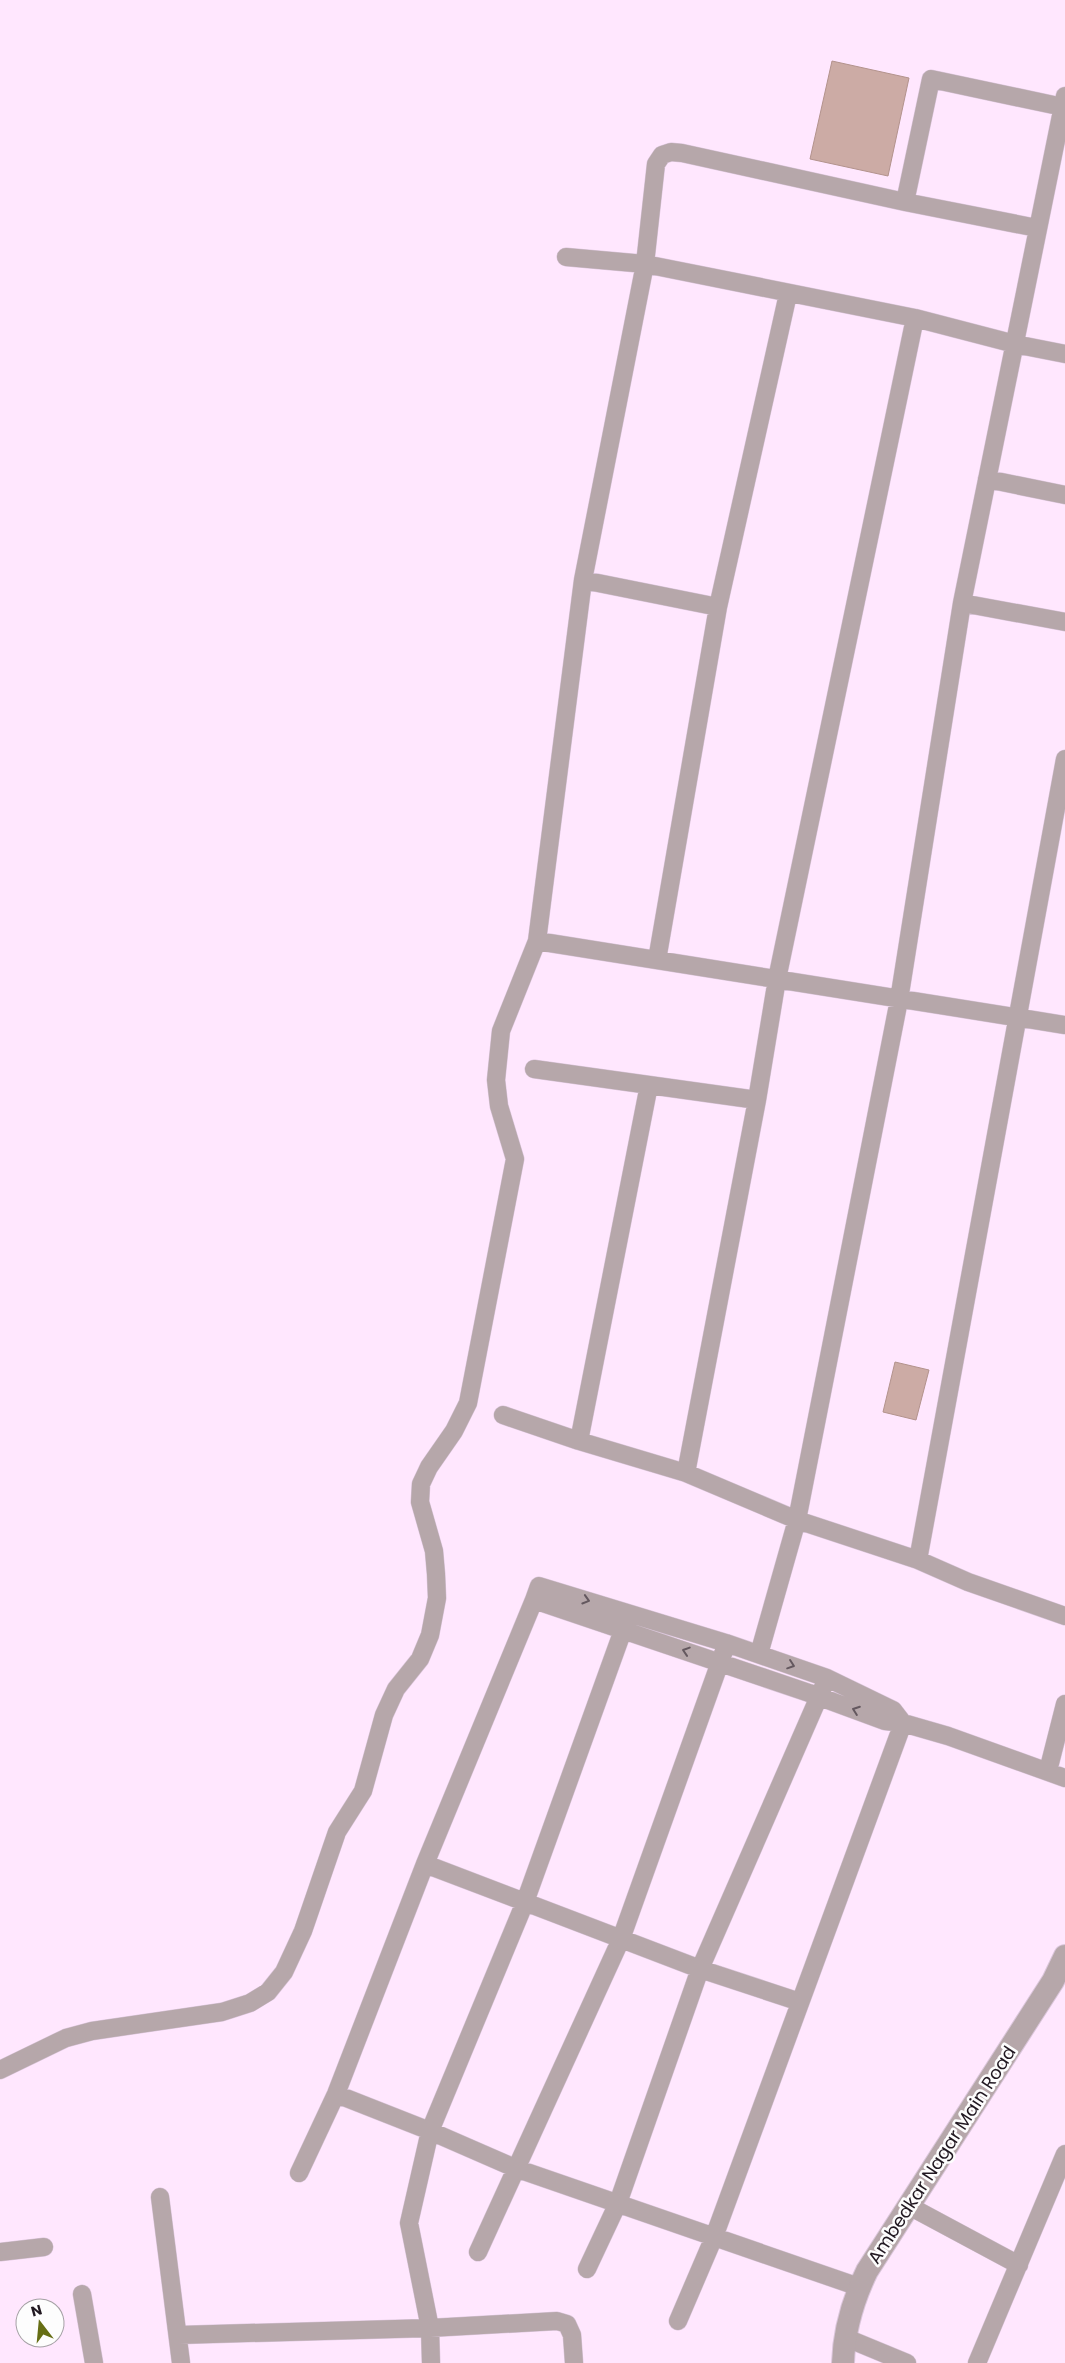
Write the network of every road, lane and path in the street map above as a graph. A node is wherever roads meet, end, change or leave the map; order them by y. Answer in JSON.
{"nodes":[{"id":1,"x":1064,"y":102,"type":"edge"},
{"id":2,"x":905,"y":202,"type":"junction"},
{"id":3,"x":1037,"y":228,"type":"junction"},
{"id":4,"x":566,"y":258,"type":"dead end"},
{"id":5,"x":645,"y":264,"type":"junction"},
{"id":6,"x":788,"y":294,"type":"junction"},
{"id":7,"x":915,"y":318,"type":"junction"},
{"id":8,"x":1015,"y":344,"type":"junction"},
{"id":9,"x":1065,"y":354,"type":"edge"},
{"id":10,"x":987,"y":479,"type":"junction"},
{"id":11,"x":1065,"y":495,"type":"edge"},
{"id":12,"x":583,"y":580,"type":"junction"},
{"id":13,"x":962,"y":602,"type":"junction"},
{"id":14,"x":718,"y":607,"type":"junction"},
{"id":15,"x":1065,"y":622,"type":"edge"},
{"id":16,"x":1065,"y":759,"type":"edge"},
{"id":17,"x":537,"y":941,"type":"junction"},
{"id":18,"x":657,"y":960,"type":"junction"},
{"id":19,"x":777,"y":979,"type":"junction"},
{"id":20,"x":899,"y":1000,"type":"junction"},
{"id":21,"x":1018,"y":1018,"type":"junction"},
{"id":22,"x":1065,"y":1025,"type":"edge"},
{"id":23,"x":534,"y":1069,"type":"dead end"},
{"id":24,"x":649,"y":1085,"type":"junction"},
{"id":25,"x":757,"y":1100,"type":"junction"},
{"id":26,"x":503,"y":1415,"type":"dead end"},
{"id":27,"x":579,"y":1441,"type":"junction"},
{"id":28,"x":686,"y":1473,"type":"junction"},
{"id":29,"x":797,"y":1520,"type":"junction"},
{"id":30,"x":918,"y":1560,"type":"junction"},
{"id":31,"x":1065,"y":1616,"type":"edge"},
{"id":32,"x":626,"y":1622,"type":"junction"},
{"id":33,"x":726,"y":1644,"type":"junction"},
{"id":34,"x":759,"y":1654,"type":"junction"},
{"id":35,"x":720,"y":1662,"type":"junction"},
{"id":36,"x":827,"y":1678,"type":"junction"},
{"id":37,"x":820,"y":1696,"type":"junction"},
{"id":38,"x":1065,"y":1704,"type":"edge"},
{"id":39,"x":903,"y":1723,"type":"junction"},
{"id":40,"x":1048,"y":1771,"type":"junction"},
{"id":41,"x":1065,"y":1778,"type":"edge"},
{"id":42,"x":425,"y":1864,"type":"junction"},
{"id":43,"x":525,"y":1902,"type":"junction"},
{"id":44,"x":621,"y":1939,"type":"junction"},
{"id":45,"x":1065,"y":1956,"type":"edge"},
{"id":46,"x":700,"y":1969,"type":"junction"},
{"id":47,"x":800,"y":2002,"type":"junction"},
{"id":48,"x":0,"y":2070,"type":"edge"},
{"id":49,"x":336,"y":2094,"type":"junction"},
{"id":50,"x":430,"y":2131,"type":"junction"},
{"id":51,"x":1065,"y":2154,"type":"edge"},
{"id":52,"x":515,"y":2168,"type":"junction"},
{"id":53,"x":299,"y":2173,"type":"dead end"},
{"id":54,"x":160,"y":2196,"type":"dead end"},
{"id":55,"x":618,"y":2203,"type":"junction"},
{"id":56,"x":909,"y":2206,"type":"junction"},
{"id":57,"x":714,"y":2236,"type":"junction"},
{"id":58,"x":44,"y":2247,"type":"dead end"},
{"id":59,"x":0,"y":2252,"type":"edge"},
{"id":60,"x":478,"y":2252,"type":"dead end"},
{"id":61,"x":1019,"y":2265,"type":"junction"},
{"id":62,"x":587,"y":2269,"type":"dead end"},
{"id":63,"x":859,"y":2287,"type":"junction"},
{"id":64,"x":82,"y":2294,"type":"dead end"},
{"id":65,"x":678,"y":2321,"type":"dead end"},
{"id":66,"x":430,"y":2328,"type":"junction"},
{"id":67,"x":178,"y":2335,"type":"junction"},
{"id":68,"x":844,"y":2337,"type":"junction"},
{"id":69,"x":94,"y":2363,"type":"edge"},
{"id":70,"x":181,"y":2363,"type":"edge"},
{"id":71,"x":431,"y":2363,"type":"edge"},
{"id":72,"x":574,"y":2363,"type":"edge"},
{"id":73,"x":843,"y":2363,"type":"edge"},
{"id":74,"x":907,"y":2363,"type":"edge"},
{"id":75,"x":977,"y":2363,"type":"edge"}],
"edges":[{"from":1,"to":2,"type":"street"},
{"from":1,"to":3,"type":"street"},
{"from":2,"to":3,"type":"street"},
{"from":2,"to":5,"type":"street"},
{"from":3,"to":8,"type":"street"},
{"from":4,"to":5,"type":"street"},
{"from":5,"to":6,"type":"street"},
{"from":5,"to":12,"type":"street"},
{"from":6,"to":7,"type":"street"},
{"from":6,"to":14,"type":"street"},
{"from":7,"to":8,"type":"street"},
{"from":7,"to":19,"type":"street"},
{"from":8,"to":9,"type":"street"},
{"from":8,"to":10,"type":"street"},
{"from":10,"to":11,"type":"street"},
{"from":10,"to":13,"type":"street"},
{"from":12,"to":14,"type":"street"},
{"from":12,"to":17,"type":"street"},
{"from":13,"to":15,"type":"street"},
{"from":13,"to":20,"type":"street"},
{"from":14,"to":18,"type":"street"},
{"from":16,"to":21,"type":"street"},
{"from":17,"to":18,"type":"street"},
{"from":17,"to":48,"type":"street"},
{"from":18,"to":19,"type":"street"},
{"from":19,"to":20,"type":"street"},
{"from":19,"to":25,"type":"street"},
{"from":20,"to":21,"type":"street"},
{"from":20,"to":29,"type":"street"},
{"from":21,"to":22,"type":"street"},
{"from":21,"to":30,"type":"street"},
{"from":23,"to":24,"type":"street"},
{"from":24,"to":25,"type":"street"},
{"from":24,"to":27,"type":"street"},
{"from":25,"to":28,"type":"street"},
{"from":26,"to":27,"type":"street"},
{"from":27,"to":28,"type":"street"},
{"from":28,"to":29,"type":"street"},
{"from":29,"to":30,"type":"street"},
{"from":29,"to":34,"type":"street"},
{"from":30,"to":31,"type":"street"},
{"from":32,"to":33,"type":"street"},
{"from":35,"to":32,"type":"street","one_way":true},
{"from":32,"to":42,"type":"street"},
{"from":32,"to":43,"type":"street"},
{"from":33,"to":34,"type":"street"},
{"from":33,"to":35,"type":"street"},
{"from":34,"to":36,"type":"street","one_way":true},
{"from":35,"to":37,"type":"street"},
{"from":35,"to":44,"type":"street"},
{"from":36,"to":37,"type":"street"},
{"from":36,"to":39,"type":"street"},
{"from":39,"to":37,"type":"street","one_way":true},
{"from":37,"to":46,"type":"street"},
{"from":38,"to":40,"type":"street"},
{"from":39,"to":40,"type":"street"},
{"from":39,"to":47,"type":"street"},
{"from":40,"to":41,"type":"street"},
{"from":42,"to":43,"type":"street"},
{"from":42,"to":49,"type":"street"},
{"from":43,"to":44,"type":"street"},
{"from":43,"to":50,"type":"street"},
{"from":44,"to":46,"type":"street"},
{"from":44,"to":52,"type":"street"},
{"from":45,"to":56,"type":"street","name":"Ambedkar Nagar Main Road"},
{"from":46,"to":47,"type":"street"},
{"from":46,"to":55,"type":"street"},
{"from":47,"to":57,"type":"street"},
{"from":49,"to":50,"type":"street"},
{"from":49,"to":53,"type":"street"},
{"from":50,"to":52,"type":"street"},
{"from":50,"to":66,"type":"street"},
{"from":51,"to":61,"type":"street"},
{"from":52,"to":55,"type":"street"},
{"from":52,"to":60,"type":"street"},
{"from":54,"to":67,"type":"street"},
{"from":55,"to":57,"type":"street"},
{"from":55,"to":62,"type":"street"},
{"from":56,"to":61,"type":"street"},
{"from":56,"to":63,"type":"street","name":"Ambedkar Nagar Main Road"},
{"from":57,"to":63,"type":"street"},
{"from":57,"to":65,"type":"street"},
{"from":58,"to":59,"type":"street"},
{"from":61,"to":75,"type":"street"},
{"from":63,"to":68,"type":"street","name":"Ambedkar Nagar Main Road"},
{"from":64,"to":69,"type":"street"},
{"from":66,"to":67,"type":"street"},
{"from":66,"to":71,"type":"street"},
{"from":66,"to":72,"type":"street"},
{"from":67,"to":70,"type":"street"},
{"from":68,"to":73,"type":"street","name":"Ambedkar Nagar Main Road"},
{"from":68,"to":74,"type":"street"}]}
